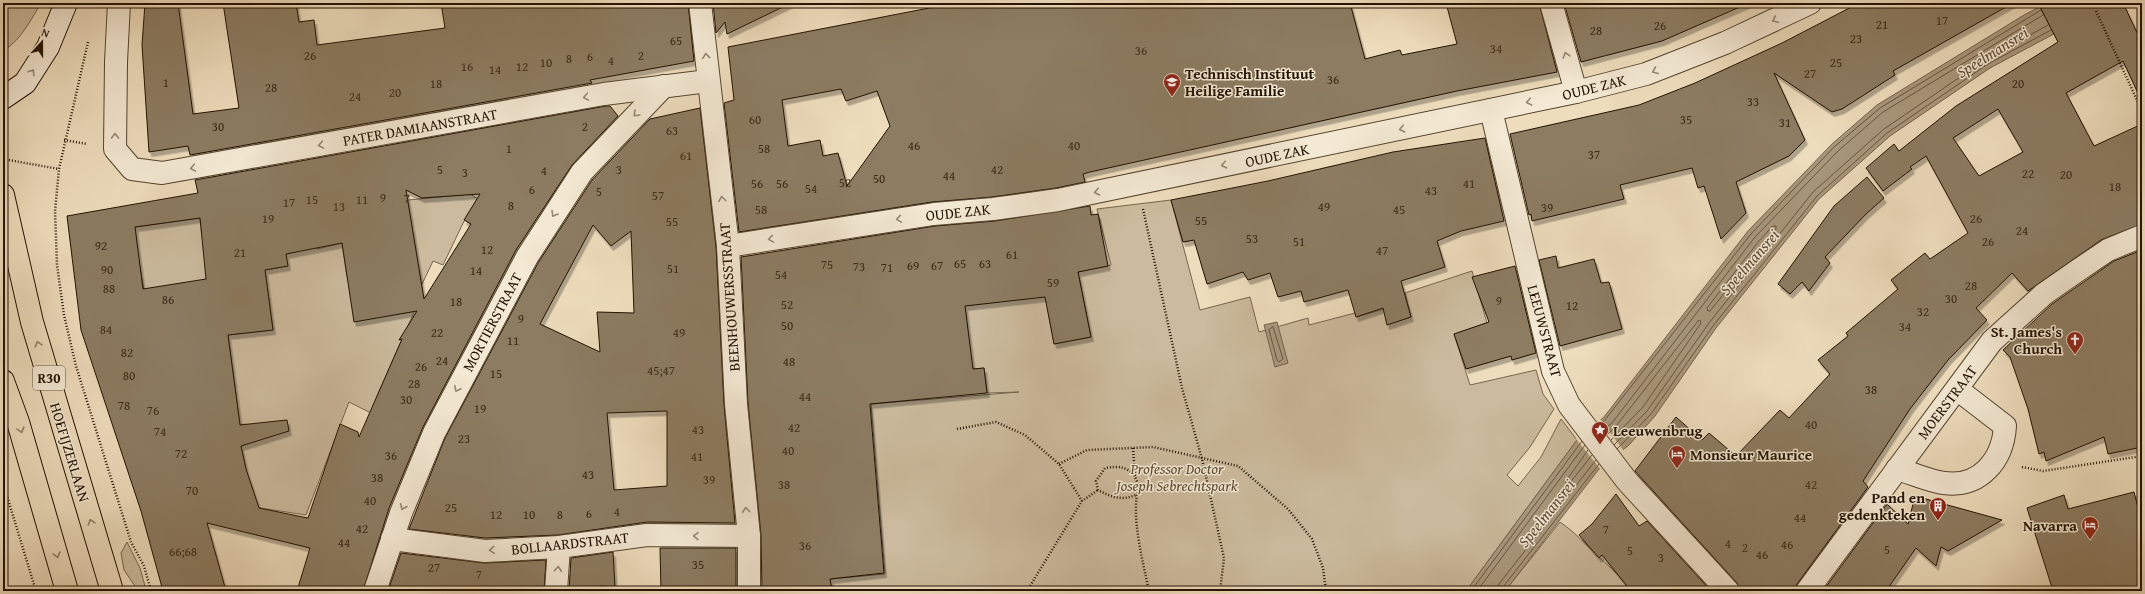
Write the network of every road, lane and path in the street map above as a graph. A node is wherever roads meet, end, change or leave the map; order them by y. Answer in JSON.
{"nodes":[{"id":1,"x":66,"y":3,"type":"edge"},
{"id":2,"x":119,"y":3,"type":"edge"},
{"id":3,"x":700,"y":3,"type":"edge"},
{"id":4,"x":1551,"y":3,"type":"edge"},
{"id":5,"x":1810,"y":3,"type":"edge"},
{"id":6,"x":2096,"y":11,"type":"dead end"},
{"id":7,"x":89,"y":40,"type":"dead end"},
{"id":8,"x":708,"y":81,"type":"junction"},
{"id":9,"x":664,"y":86,"type":"junction"},
{"id":10,"x":1576,"y":92,"type":"junction"},
{"id":11,"x":3,"y":98,"type":"edge"},
{"id":12,"x":1492,"y":110,"type":"junction"},
{"id":13,"x":2142,"y":111,"type":"edge"},
{"id":14,"x":3,"y":159,"type":"edge"},
{"id":15,"x":59,"y":169,"type":"junction"},
{"id":16,"x":1137,"y":183,"type":"junction"},
{"id":17,"x":3,"y":196,"type":"edge"},
{"id":18,"x":2142,"y":236,"type":"edge"},
{"id":19,"x":728,"y":246,"type":"junction"},
{"id":20,"x":3,"y":381,"type":"edge"},
{"id":21,"x":1957,"y":389,"type":"junction"},
{"id":22,"x":957,"y":429,"type":"dead end"},
{"id":23,"x":1133,"y":448,"type":"junction"},
{"id":24,"x":2142,"y":456,"type":"edge"},
{"id":25,"x":1202,"y":458,"type":"junction"},
{"id":26,"x":1998,"y":458,"type":"junction"},
{"id":27,"x":1059,"y":464,"type":"junction"},
{"id":28,"x":1897,"y":469,"type":"junction"},
{"id":29,"x":1135,"y":477,"type":"junction"},
{"id":30,"x":3,"y":482,"type":"edge"},
{"id":31,"x":1098,"y":490,"type":"junction"},
{"id":32,"x":1136,"y":495,"type":"junction"},
{"id":33,"x":1082,"y":502,"type":"junction"},
{"id":34,"x":749,"y":536,"type":"junction"},
{"id":35,"x":392,"y":539,"type":"junction"},
{"id":36,"x":559,"y":547,"type":"junction"},
{"id":37,"x":36,"y":591,"type":"edge"},
{"id":38,"x":67,"y":591,"type":"edge"},
{"id":39,"x":112,"y":591,"type":"edge"},
{"id":40,"x":151,"y":591,"type":"edge"},
{"id":41,"x":375,"y":591,"type":"edge"},
{"id":42,"x":556,"y":591,"type":"edge"},
{"id":43,"x":749,"y":591,"type":"edge"},
{"id":44,"x":1028,"y":591,"type":"edge"},
{"id":45,"x":1150,"y":591,"type":"edge"},
{"id":46,"x":1220,"y":591,"type":"edge"},
{"id":47,"x":1326,"y":591,"type":"edge"},
{"id":48,"x":1728,"y":591,"type":"edge"},
{"id":49,"x":1807,"y":591,"type":"edge"}],
"edges":[{"from":11,"to":1,"type":"street","one_way":true},
{"from":9,"to":2,"type":"street","name":"PATER DAMIAANSTRAAT","one_way":true},
{"from":8,"to":3,"type":"street","name":"BEENHOUWERSSTRAAT","one_way":true},
{"from":10,"to":4,"type":"street","one_way":true},
{"from":5,"to":10,"type":"street","name":"OUDE ZAK","one_way":true},
{"from":6,"to":13,"type":"path"},
{"from":7,"to":15,"type":"path"},
{"from":8,"to":9,"type":"street","name":"PATER DAMIAANSTRAAT"},
{"from":19,"to":8,"type":"street","name":"BEENHOUWERSSTRAAT","one_way":true},
{"from":9,"to":35,"type":"street","name":"MORTIERSTRAAT","one_way":true},
{"from":10,"to":12,"type":"street","name":"OUDE ZAK","one_way":true},
{"from":12,"to":16,"type":"street","name":"OUDE ZAK","one_way":true},
{"from":12,"to":48,"type":"street","name":"LEEUWSTRAAT"},
{"from":14,"to":15,"type":"path"},
{"from":15,"to":40,"type":"path"},
{"from":16,"to":19,"type":"street","name":"OUDE ZAK","one_way":true},
{"from":16,"to":25,"type":"path"},
{"from":39,"to":17,"type":"main road","name":"HOEFIJZERLAAN","number":"R30","one_way":true},
{"from":18,"to":21,"type":"street","name":"MOERSTRAAT"},
{"from":34,"to":19,"type":"street","name":"BEENHOUWERSSTRAAT","one_way":true},
{"from":20,"to":38,"type":"main road","one_way":true},
{"from":21,"to":26,"type":"street"},
{"from":21,"to":28,"type":"street","name":"MOERSTRAAT"},
{"from":22,"to":27,"type":"path"},
{"from":23,"to":25,"type":"path"},
{"from":23,"to":27,"type":"path"},
{"from":23,"to":29,"type":"path"},
{"from":24,"to":26,"type":"path"},
{"from":25,"to":46,"type":"path"},
{"from":25,"to":47,"type":"path"},
{"from":26,"to":28,"type":"street"},
{"from":27,"to":33,"type":"path"},
{"from":28,"to":49,"type":"street","name":"MOERSTRAAT"},
{"from":29,"to":31,"type":"path"},
{"from":29,"to":32,"type":"path"},
{"from":30,"to":37,"type":"path"},
{"from":31,"to":32,"type":"path"},
{"from":31,"to":33,"type":"path"},
{"from":32,"to":45,"type":"path"},
{"from":33,"to":44,"type":"path"},
{"from":34,"to":36,"type":"street","name":"BOLLAARDSTRAAT","one_way":true},
{"from":34,"to":43,"type":"street","name":"BEENHOUWERSSTRAAT"},
{"from":36,"to":35,"type":"street","name":"BOLLAARDSTRAAT","one_way":true},
{"from":35,"to":41,"type":"street","name":"MORTIERSTRAAT"},
{"from":42,"to":36,"type":"street","one_way":true}]}
